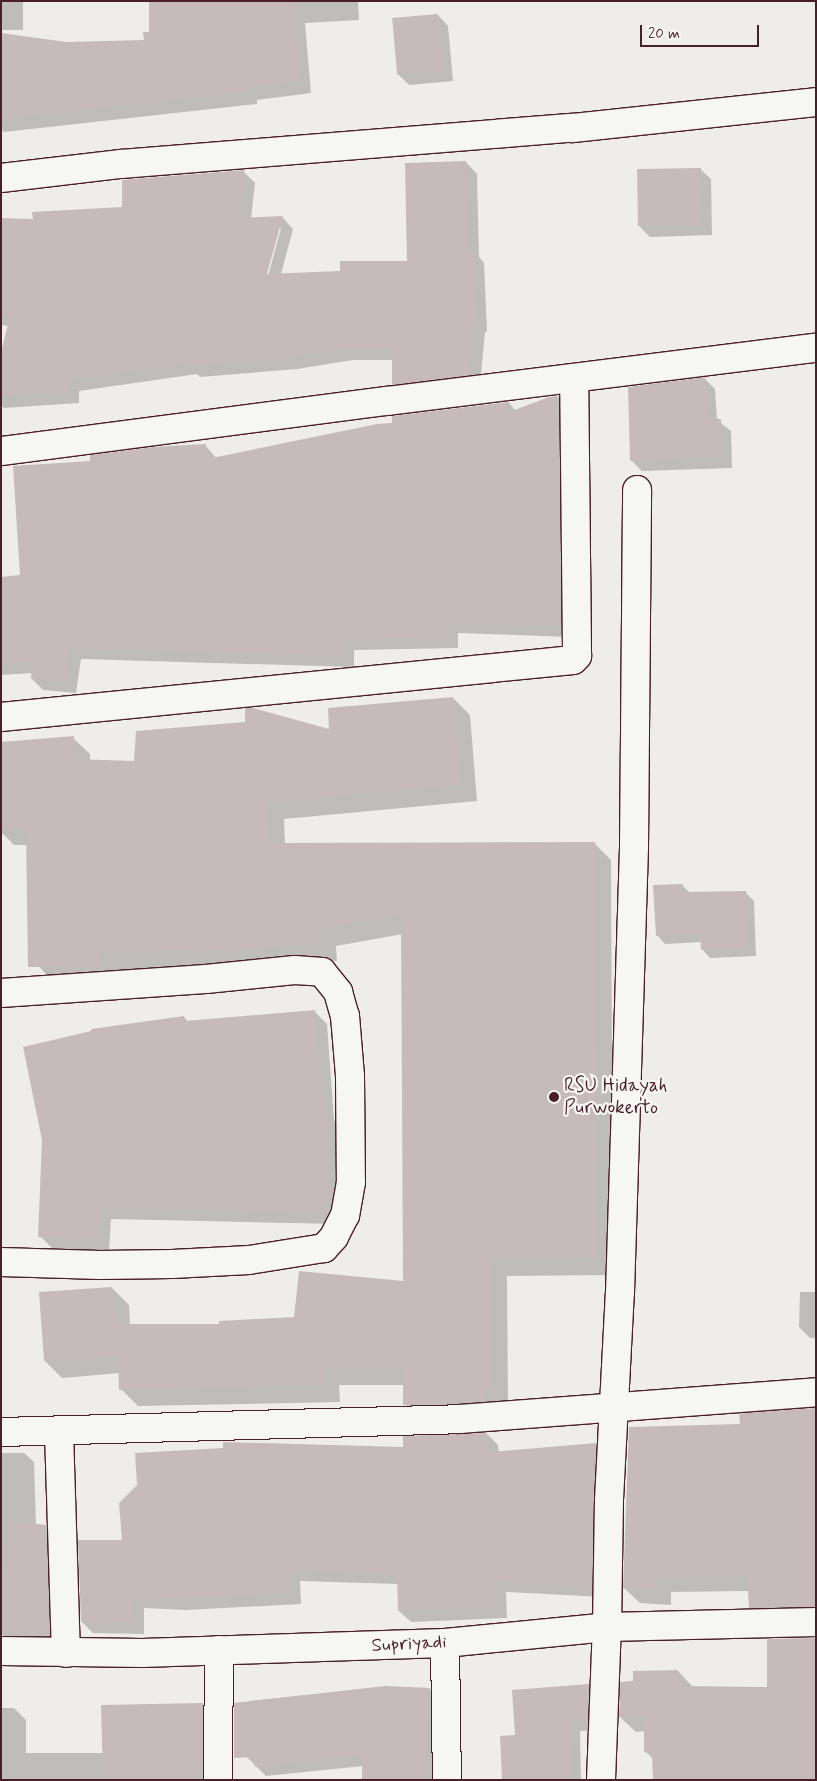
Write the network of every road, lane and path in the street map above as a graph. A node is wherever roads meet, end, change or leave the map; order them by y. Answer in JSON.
{"nodes":[{"id":1,"x":816,"y":102,"type":"edge"},
{"id":2,"x":1,"y":178,"type":"edge"},
{"id":3,"x":816,"y":348,"type":"edge"},
{"id":4,"x":574,"y":378,"type":"junction"},
{"id":5,"x":1,"y":451,"type":"edge"},
{"id":6,"x":637,"y":490,"type":"dead end"},
{"id":7,"x":1,"y":717,"type":"edge"},
{"id":8,"x":1,"y":994,"type":"edge"},
{"id":9,"x":1,"y":1262,"type":"edge"},
{"id":10,"x":816,"y":1392,"type":"edge"},
{"id":11,"x":613,"y":1409,"type":"junction"},
{"id":12,"x":1,"y":1432,"type":"edge"},
{"id":13,"x":59,"y":1432,"type":"junction"},
{"id":14,"x":816,"y":1622,"type":"edge"},
{"id":15,"x":607,"y":1627,"type":"junction"},
{"id":16,"x":445,"y":1642,"type":"junction"},
{"id":17,"x":219,"y":1650,"type":"junction"},
{"id":18,"x":1,"y":1651,"type":"edge"},
{"id":19,"x":66,"y":1653,"type":"junction"},
{"id":20,"x":218,"y":1780,"type":"edge"},
{"id":21,"x":447,"y":1780,"type":"edge"},
{"id":22,"x":601,"y":1780,"type":"edge"}],
"edges":[{"from":1,"to":2,"type":"street"},
{"from":3,"to":4,"type":"street"},
{"from":4,"to":5,"type":"street"},
{"from":4,"to":7,"type":"street"},
{"from":6,"to":11,"type":"street"},
{"from":8,"to":9,"type":"street"},
{"from":10,"to":11,"type":"street"},
{"from":11,"to":13,"type":"street"},
{"from":11,"to":15,"type":"street"},
{"from":12,"to":13,"type":"street"},
{"from":13,"to":19,"type":"street"},
{"from":14,"to":15,"type":"street","name":"Supriyadi"},
{"from":15,"to":16,"type":"street","name":"Supriyadi"},
{"from":15,"to":22,"type":"street"},
{"from":16,"to":17,"type":"street","name":"Supriyadi"},
{"from":16,"to":21,"type":"street"},
{"from":17,"to":19,"type":"street","name":"Supriyadi"},
{"from":17,"to":20,"type":"street"},
{"from":18,"to":19,"type":"street","name":"Supriyadi"}]}
